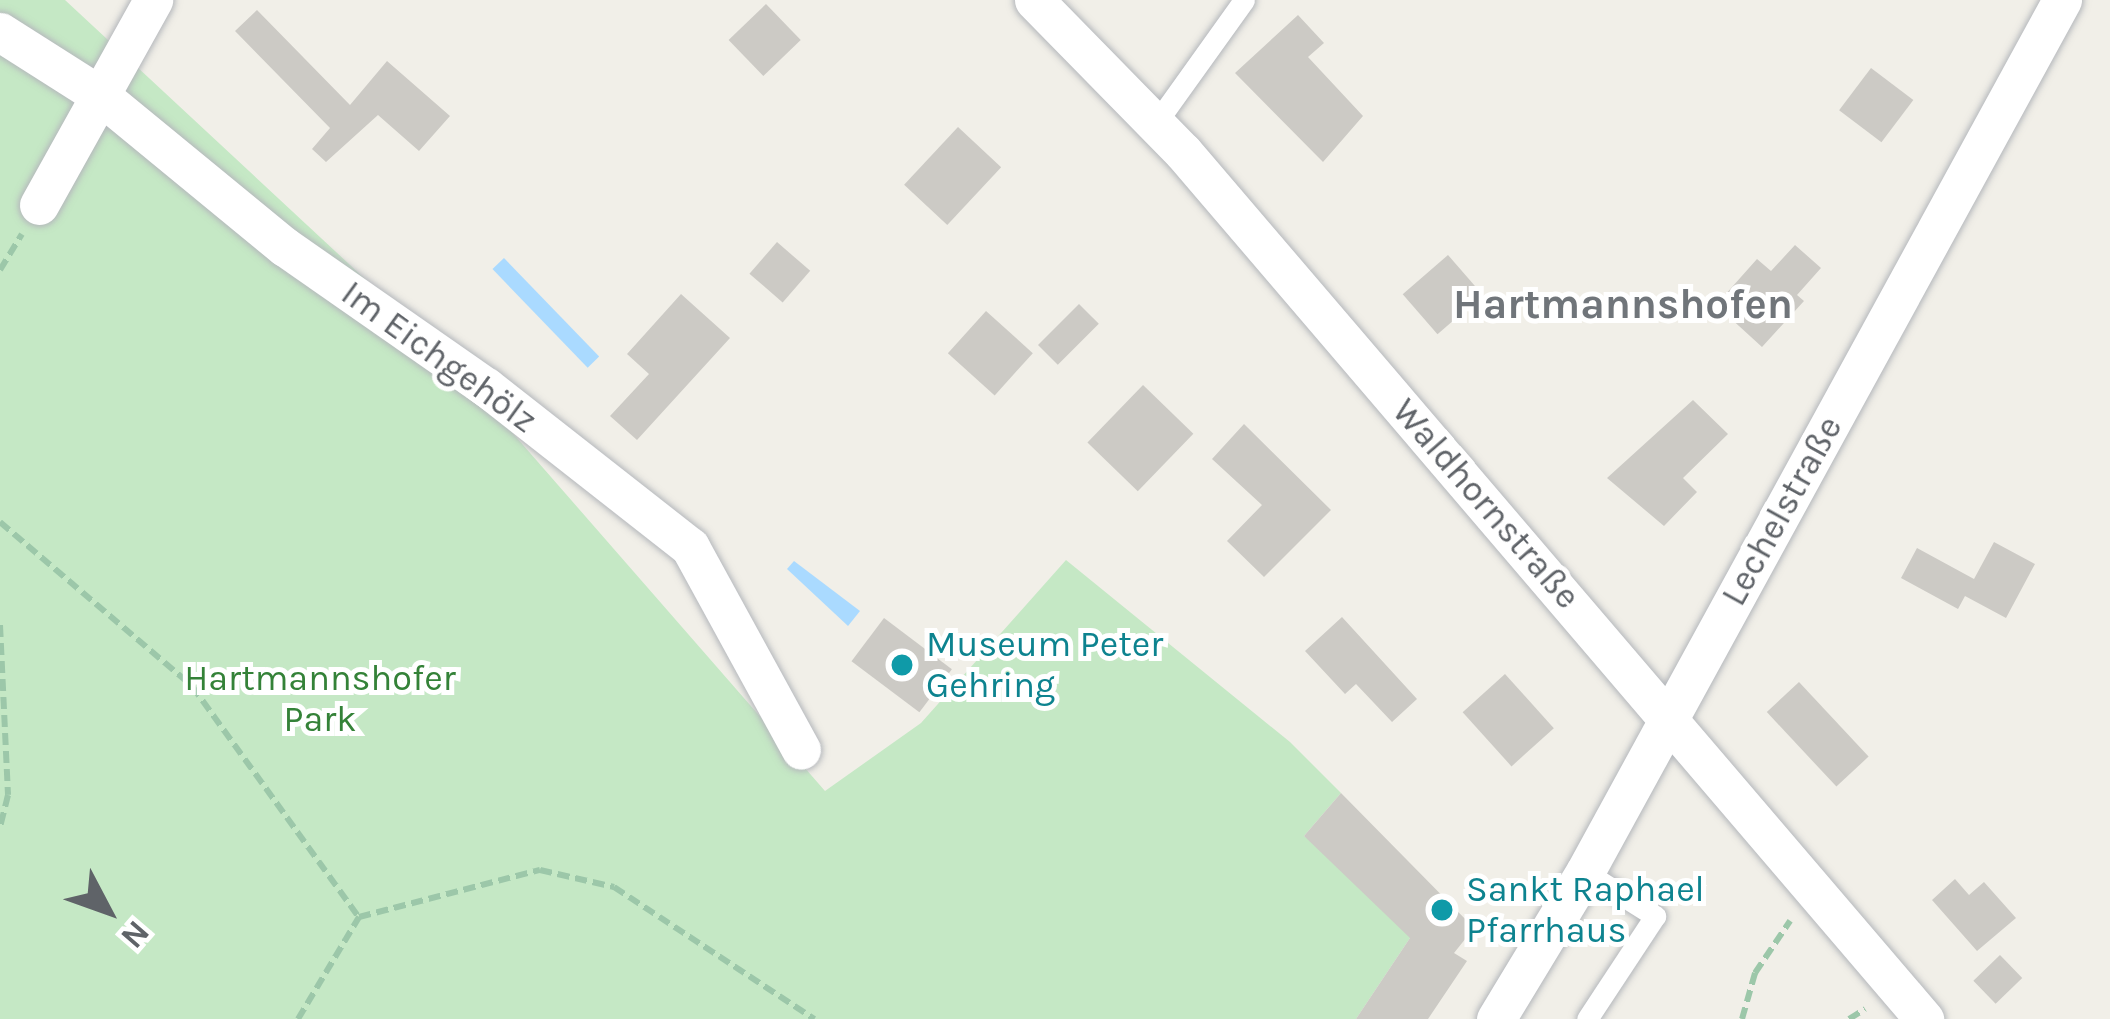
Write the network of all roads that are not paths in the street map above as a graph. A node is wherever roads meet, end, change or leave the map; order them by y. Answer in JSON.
{"nodes":[{"id":1,"x":153,"y":0,"type":"edge"},
{"id":2,"x":1034,"y":0,"type":"edge"},
{"id":3,"x":1244,"y":0,"type":"edge"},
{"id":4,"x":2062,"y":0,"type":"edge"},
{"id":5,"x":0,"y":32,"type":"edge"},
{"id":6,"x":101,"y":96,"type":"junction"},
{"id":7,"x":1156,"y":124,"type":"junction"},
{"id":8,"x":39,"y":205,"type":"dead end"},
{"id":9,"x":1669,"y":713,"type":"junction"},
{"id":10,"x":801,"y":750,"type":"dead end"},
{"id":11,"x":1586,"y":872,"type":"junction"},
{"id":12,"x":1496,"y":1019,"type":"edge"},
{"id":13,"x":1587,"y":1019,"type":"edge"},
{"id":14,"x":1924,"y":1019,"type":"edge"}],
"edges":[{"from":1,"to":6,"type":"street"},
{"from":2,"to":7,"type":"street","name":"Waldhornstraße"},
{"from":3,"to":7,"type":"lane"},
{"from":4,"to":9,"type":"street","name":"Lechelstraße"},
{"from":5,"to":6,"type":"street","name":"Im Eichgehölz"},
{"from":6,"to":8,"type":"street"},
{"from":6,"to":10,"type":"street","name":"Im Eichgehölz"},
{"from":7,"to":9,"type":"street","name":"Waldhornstraße"},
{"from":9,"to":11,"type":"street","name":"Lechelstraße"},
{"from":9,"to":14,"type":"street","name":"Waldhornstraße"},
{"from":11,"to":12,"type":"street","name":"Lechelstraße"},
{"from":11,"to":13,"type":"lane"}]}
